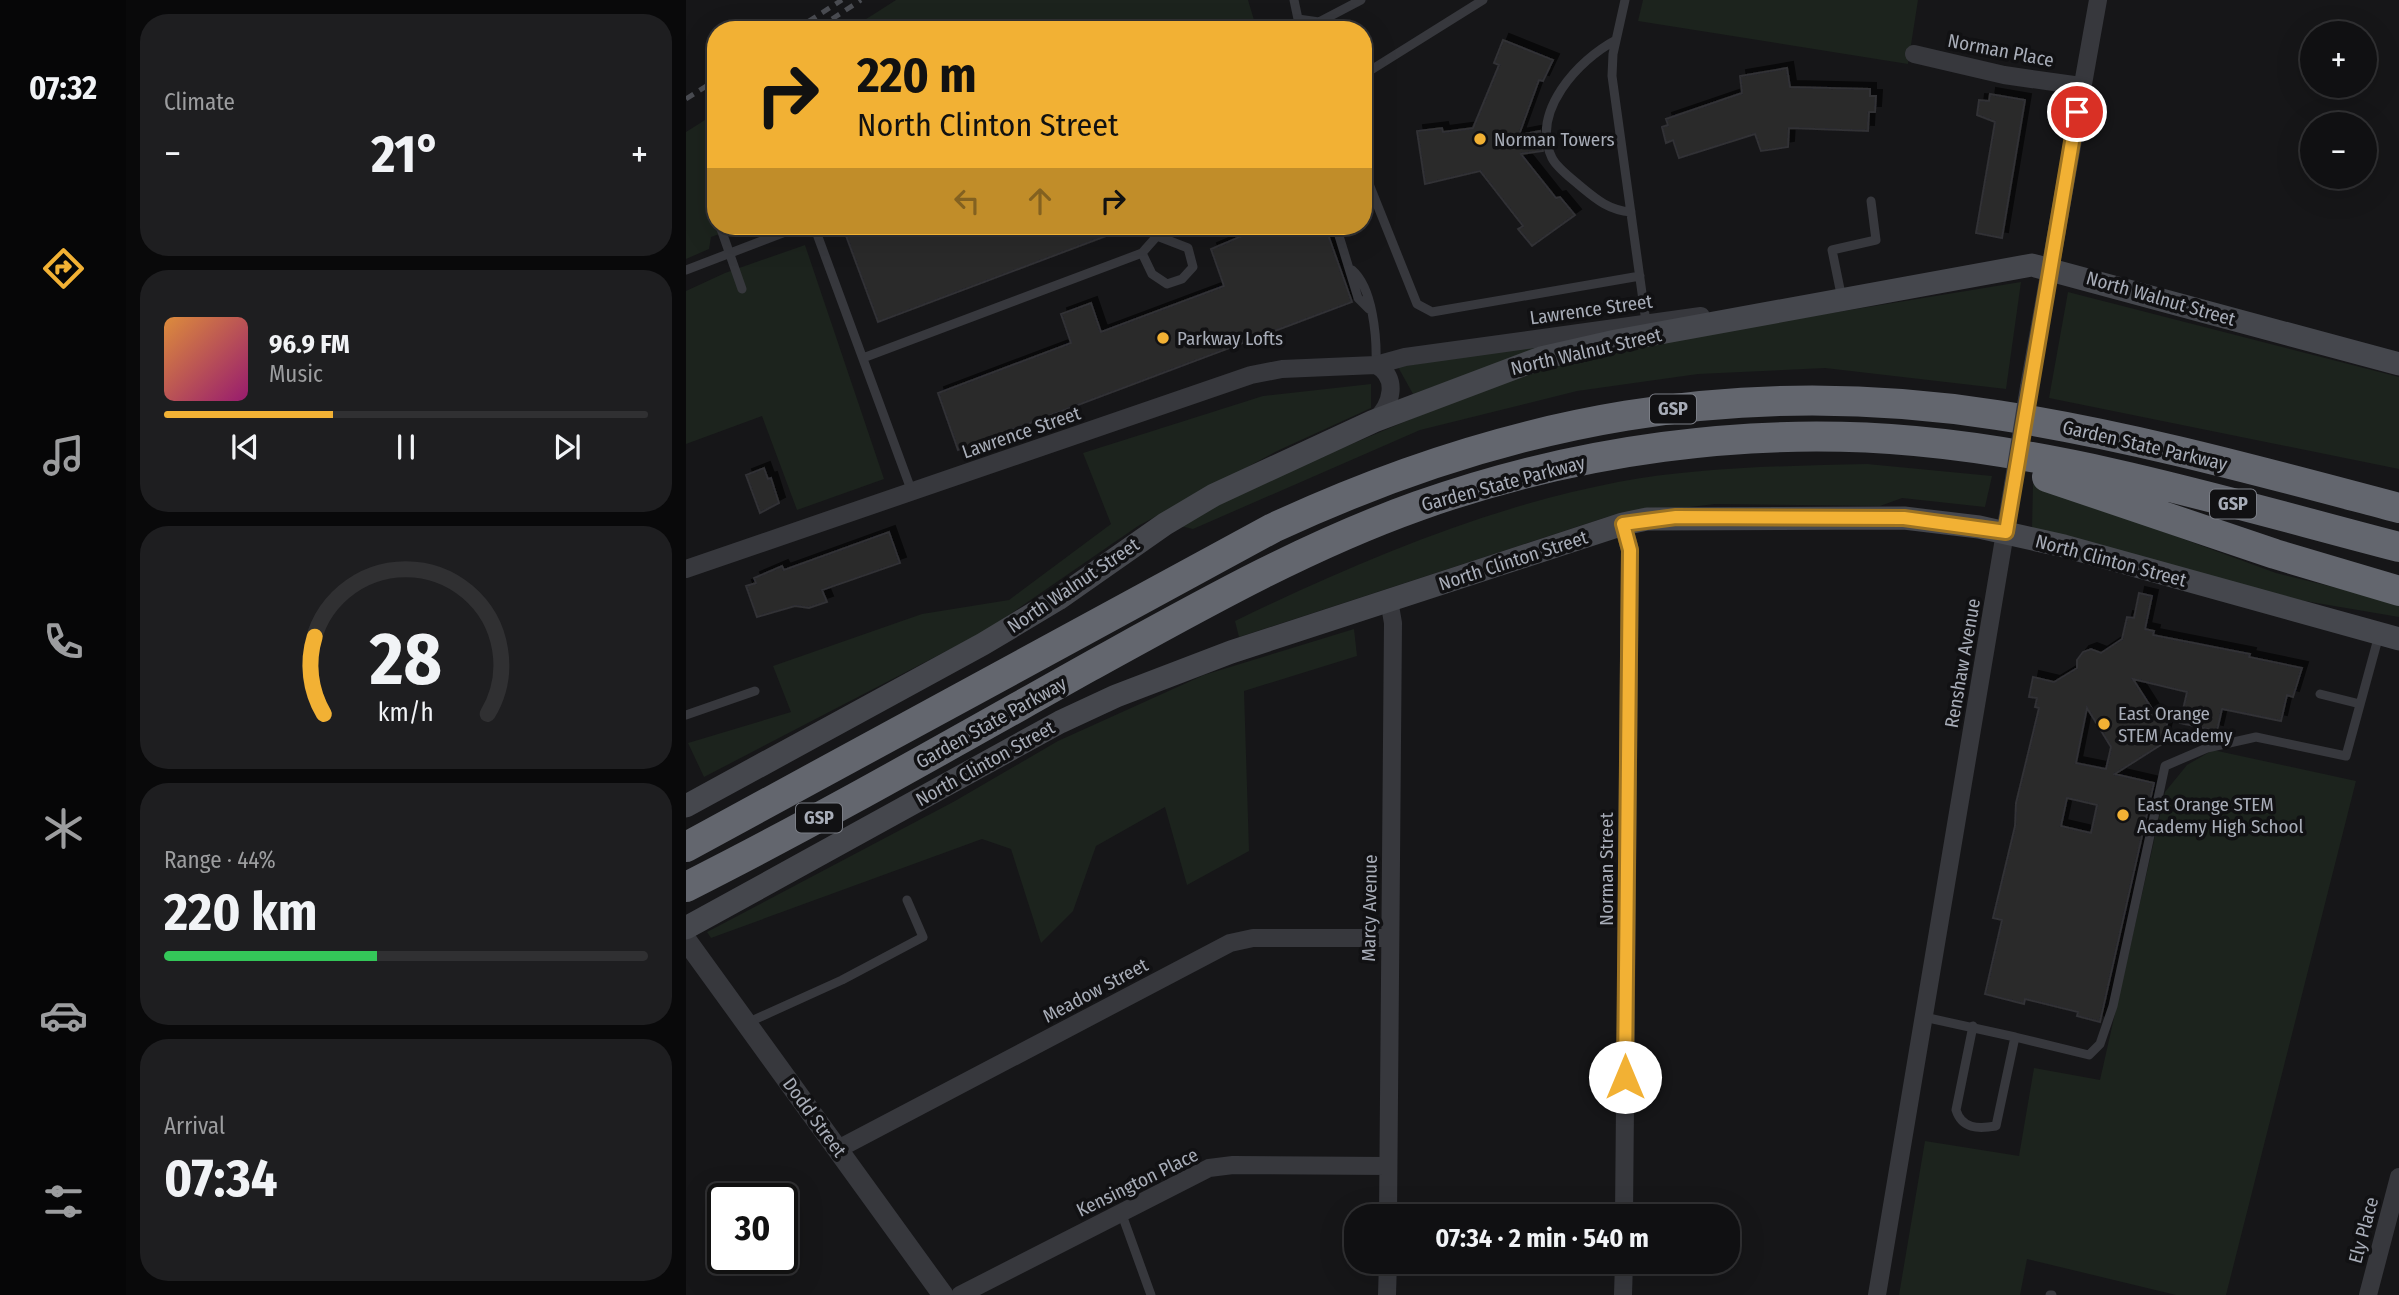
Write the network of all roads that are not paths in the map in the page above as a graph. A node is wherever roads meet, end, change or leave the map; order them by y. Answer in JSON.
{"nodes":[{"id":1,"x":1294,"y":0,"type":"edge"},
{"id":2,"x":1361,"y":0,"type":"edge"},
{"id":3,"x":1483,"y":0,"type":"edge"},
{"id":4,"x":1626,"y":0,"type":"edge"},
{"id":5,"x":2092,"y":0,"type":"edge"},
{"id":6,"x":2098,"y":0,"type":"edge"},
{"id":7,"x":1313,"y":21,"type":"edge"},
{"id":8,"x":1322,"y":21,"type":"edge"},
{"id":9,"x":2091,"y":38,"type":"junction"},
{"id":10,"x":1616,"y":40,"type":"junction"},
{"id":11,"x":1913,"y":54,"type":"dead end"},
{"id":12,"x":1372,"y":69,"type":"edge"},
{"id":13,"x":2081,"y":86,"type":"junction"},
{"id":14,"x":1372,"y":191,"type":"edge"},
{"id":15,"x":1871,"y":201,"type":"dead end"},
{"id":16,"x":1631,"y":212,"type":"junction"},
{"id":17,"x":723,"y":235,"type":"edge"},
{"id":18,"x":776,"y":235,"type":"edge"},
{"id":19,"x":817,"y":235,"type":"edge"},
{"id":20,"x":1153,"y":235,"type":"edge"},
{"id":21,"x":1164,"y":235,"type":"edge"},
{"id":22,"x":1339,"y":235,"type":"edge"},
{"id":23,"x":729,"y":253,"type":"junction"},
{"id":24,"x":1142,"y":253,"type":"junction"},
{"id":25,"x":2050,"y":267,"type":"junction"},
{"id":26,"x":686,"y":270,"type":"edge"},
{"id":27,"x":1640,"y":276,"type":"junction"},
{"id":28,"x":742,"y":289,"type":"dead end"},
{"id":29,"x":1843,"y":301,"type":"junction"},
{"id":30,"x":1813,"y":306,"type":"junction"},
{"id":31,"x":1646,"y":322,"type":"junction"},
{"id":32,"x":863,"y":358,"type":"junction"},
{"id":33,"x":2399,"y":364,"type":"edge"},
{"id":34,"x":1376,"y":365,"type":"junction"},
{"id":35,"x":1374,"y":421,"type":"junction"},
{"id":36,"x":1947,"y":444,"type":"junction"},
{"id":37,"x":2256,"y":471,"type":"junction"},
{"id":38,"x":912,"y":492,"type":"junction"},
{"id":39,"x":2399,"y":495,"type":"edge"},
{"id":40,"x":2399,"y":508,"type":"edge"},
{"id":41,"x":1623,"y":524,"type":"junction"},
{"id":42,"x":2006,"y":532,"type":"junction"},
{"id":43,"x":2399,"y":547,"type":"edge"},
{"id":44,"x":686,"y":569,"type":"edge"},
{"id":45,"x":2399,"y":591,"type":"edge"},
{"id":46,"x":1389,"y":600,"type":"junction"},
{"id":47,"x":2393,"y":639,"type":"edge"},
{"id":48,"x":755,"y":691,"type":"dead end"},
{"id":49,"x":2320,"y":694,"type":"dead end"},
{"id":50,"x":2360,"y":704,"type":"junction"},
{"id":51,"x":686,"y":715,"type":"edge"},
{"id":52,"x":686,"y":806,"type":"edge"},
{"id":53,"x":686,"y":847,"type":"edge"},
{"id":54,"x":686,"y":887,"type":"edge"},
{"id":55,"x":906,"y":900,"type":"dead end"},
{"id":56,"x":686,"y":928,"type":"edge"},
{"id":57,"x":1390,"y":938,"type":"junction"},
{"id":58,"x":686,"y":940,"type":"edge"},
{"id":59,"x":1924,"y":1017,"type":"junction"},
{"id":60,"x":747,"y":1023,"type":"junction"},
{"id":61,"x":1973,"y":1026,"type":"junction"},
{"id":62,"x":2015,"y":1037,"type":"junction"},
{"id":63,"x":838,"y":1149,"type":"junction"},
{"id":64,"x":1388,"y":1166,"type":"junction"},
{"id":65,"x":2399,"y":1177,"type":"edge"},
{"id":66,"x":1388,"y":1204,"type":"edge"},
{"id":67,"x":1624,"y":1204,"type":"edge"},
{"id":68,"x":1121,"y":1212,"type":"junction"},
{"id":69,"x":1388,"y":1274,"type":"edge"},
{"id":70,"x":1624,"y":1274,"type":"edge"},
{"id":71,"x":943,"y":1295,"type":"edge"},
{"id":72,"x":960,"y":1295,"type":"edge"},
{"id":73,"x":1151,"y":1295,"type":"edge"},
{"id":74,"x":1387,"y":1295,"type":"edge"},
{"id":75,"x":1623,"y":1295,"type":"edge"},
{"id":76,"x":1877,"y":1295,"type":"edge"},
{"id":77,"x":2368,"y":1295,"type":"edge"}],
"edges":[{"from":1,"to":7,"type":"lane"},
{"from":2,"to":8,"type":"lane"},
{"from":3,"to":12,"type":"lane"},
{"from":4,"to":10,"type":"lane"},
{"from":5,"to":9,"type":"street","name":"Renshaw Avenue"},
{"from":6,"to":9,"type":"street","name":"Renshaw Avenue"},
{"from":9,"to":13,"type":"street","name":"Renshaw Avenue"},
{"from":10,"to":16,"type":"lane"},
{"from":10,"to":16,"type":"lane"},
{"from":11,"to":13,"type":"street","name":"Norman Place"},
{"from":13,"to":25,"type":"street","name":"Renshaw Avenue"},
{"from":14,"to":27,"type":"lane"},
{"from":15,"to":29,"type":"lane"},
{"from":16,"to":27,"type":"lane"},
{"from":17,"to":23,"type":"lane"},
{"from":18,"to":23,"type":"lane"},
{"from":19,"to":32,"type":"lane"},
{"from":20,"to":24,"type":"lane"},
{"from":21,"to":24,"type":"lane"},
{"from":22,"to":34,"type":"lane"},
{"from":23,"to":26,"type":"lane"},
{"from":23,"to":28,"type":"lane"},
{"from":24,"to":32,"type":"lane"},
{"from":25,"to":29,"type":"main road","name":"North Walnut Street"},
{"from":25,"to":33,"type":"main road","name":"North Walnut Street"},
{"from":25,"to":42,"type":"street","name":"Renshaw Avenue","bridge":true},
{"from":27,"to":31,"type":"lane"},
{"from":29,"to":30,"type":"main road","name":"North Walnut Street"},
{"from":30,"to":31,"type":"street","name":"Lawrence Street"},
{"from":30,"to":35,"type":"main road","name":"North Walnut Street"},
{"from":31,"to":34,"type":"street","name":"Lawrence Street"},
{"from":32,"to":38,"type":"lane"},
{"from":34,"to":35,"type":"street"},
{"from":34,"to":38,"type":"street","name":"Lawrence Street"},
{"from":35,"to":52,"type":"main road","name":"North Walnut Street"},
{"from":36,"to":43,"type":"highway","name":"Garden State Parkway","number":"GSP"},
{"from":36,"to":45,"type":"highway"},
{"from":36,"to":54,"type":"highway","name":"Garden State Parkway","number":"GSP"},
{"from":37,"to":39,"type":"highway"},
{"from":37,"to":40,"type":"highway","name":"Garden State Parkway","number":"GSP"},
{"from":37,"to":53,"type":"highway","name":"Garden State Parkway","number":"GSP"},
{"from":38,"to":44,"type":"street","name":"Lawrence Street"},
{"from":41,"to":42,"type":"main road","name":"North Clinton Street"},
{"from":41,"to":46,"type":"main road","name":"North Clinton Street"},
{"from":41,"to":67,"type":"street","name":"Norman Street"},
{"from":42,"to":47,"type":"main road","name":"North Clinton Street"},
{"from":42,"to":59,"type":"street","name":"Renshaw Avenue"},
{"from":46,"to":56,"type":"main road","name":"North Clinton Street"},
{"from":46,"to":57,"type":"street","name":"Marcy Avenue"},
{"from":47,"to":50,"type":"lane"},
{"from":48,"to":51,"type":"lane"},
{"from":49,"to":50,"type":"lane"},
{"from":50,"to":62,"type":"lane"},
{"from":55,"to":60,"type":"lane"},
{"from":57,"to":63,"type":"street","name":"Meadow Street"},
{"from":57,"to":64,"type":"street","name":"Marcy Avenue"},
{"from":58,"to":60,"type":"street","name":"Dodd Street"},
{"from":59,"to":61,"type":"lane"},
{"from":59,"to":76,"type":"street","name":"Renshaw Avenue"},
{"from":60,"to":63,"type":"street","name":"Dodd Street"},
{"from":61,"to":62,"type":"lane"},
{"from":61,"to":62,"type":"lane"},
{"from":63,"to":71,"type":"street","name":"Dodd Street"},
{"from":64,"to":66,"type":"street","name":"Marcy Avenue"},
{"from":64,"to":68,"type":"street","name":"Kensington Place"},
{"from":65,"to":77,"type":"street","name":"Ely Place"},
{"from":68,"to":72,"type":"street","name":"Kensington Place"},
{"from":68,"to":73,"type":"lane"},
{"from":69,"to":74,"type":"street"},
{"from":70,"to":75,"type":"street"}]}
